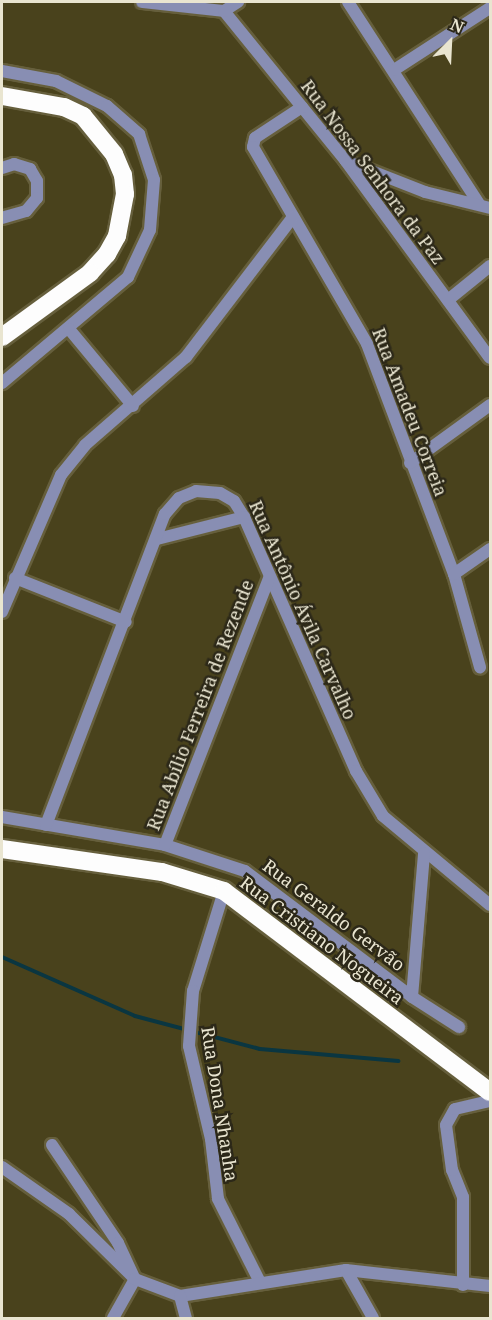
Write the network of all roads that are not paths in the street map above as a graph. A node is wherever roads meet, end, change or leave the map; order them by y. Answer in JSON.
{"nodes":[{"id":1,"x":142,"y":2,"type":"edge"},
{"id":2,"x":238,"y":2,"type":"edge"},
{"id":3,"x":348,"y":2,"type":"edge"},
{"id":4,"x":488,"y":2,"type":"edge"},
{"id":5,"x":490,"y":7,"type":"edge"},
{"id":6,"x":224,"y":11,"type":"junction"},
{"id":7,"x":2,"y":70,"type":"edge"},
{"id":8,"x":394,"y":70,"type":"junction"},
{"id":9,"x":2,"y":96,"type":"edge"},
{"id":10,"x":302,"y":107,"type":"junction"},
{"id":11,"x":345,"y":160,"type":"junction"},
{"id":12,"x":2,"y":168,"type":"edge"},
{"id":13,"x":485,"y":206,"type":"edge"},
{"id":14,"x":293,"y":217,"type":"junction"},
{"id":15,"x":2,"y":218,"type":"edge"},
{"id":16,"x":490,"y":266,"type":"edge"},
{"id":17,"x":448,"y":300,"type":"junction"},
{"id":18,"x":69,"y":329,"type":"junction"},
{"id":19,"x":2,"y":337,"type":"edge"},
{"id":20,"x":490,"y":358,"type":"edge"},
{"id":21,"x":2,"y":383,"type":"edge"},
{"id":22,"x":490,"y":405,"type":"edge"},
{"id":23,"x":132,"y":406,"type":"junction"},
{"id":24,"x":411,"y":463,"type":"junction"},
{"id":25,"x":244,"y":517,"type":"junction"},
{"id":26,"x":157,"y":539,"type":"junction"},
{"id":27,"x":490,"y":549,"type":"edge"},
{"id":28,"x":454,"y":574,"type":"junction"},
{"id":29,"x":15,"y":578,"type":"junction"},
{"id":30,"x":269,"y":578,"type":"junction"},
{"id":31,"x":2,"y":612,"type":"edge"},
{"id":32,"x":126,"y":622,"type":"junction"},
{"id":33,"x":480,"y":667,"type":"dead end"},
{"id":34,"x":2,"y":817,"type":"edge"},
{"id":35,"x":46,"y":825,"type":"junction"},
{"id":36,"x":165,"y":845,"type":"junction"},
{"id":37,"x":2,"y":849,"type":"edge"},
{"id":38,"x":424,"y":854,"type":"junction"},
{"id":39,"x":224,"y":891,"type":"junction"},
{"id":40,"x":490,"y":905,"type":"edge"},
{"id":41,"x":412,"y":997,"type":"junction"},
{"id":42,"x":459,"y":1027,"type":"dead end"},
{"id":43,"x":490,"y":1092,"type":"edge"},
{"id":44,"x":490,"y":1101,"type":"edge"},
{"id":45,"x":52,"y":1145,"type":"dead end"},
{"id":46,"x":2,"y":1167,"type":"edge"},
{"id":47,"x":346,"y":1270,"type":"junction"},
{"id":48,"x":135,"y":1279,"type":"junction"},
{"id":49,"x":260,"y":1282,"type":"junction"},
{"id":50,"x":463,"y":1285,"type":"junction"},
{"id":51,"x":490,"y":1286,"type":"edge"},
{"id":52,"x":180,"y":1296,"type":"junction"},
{"id":53,"x":113,"y":1318,"type":"edge"},
{"id":54,"x":186,"y":1318,"type":"edge"},
{"id":55,"x":371,"y":1318,"type":"edge"}],
"edges":[{"from":1,"to":6,"type":"street"},
{"from":2,"to":6,"type":"street"},
{"from":3,"to":8,"type":"street"},
{"from":4,"to":5,"type":"street"},
{"from":5,"to":8,"type":"street"},
{"from":6,"to":10,"type":"street","name":"Rua Nossa Senhora da Paz"},
{"from":7,"to":18,"type":"street"},
{"from":8,"to":13,"type":"street"},
{"from":9,"to":19,"type":"highway"},
{"from":10,"to":11,"type":"street","name":"Rua Nossa Senhora da Paz"},
{"from":10,"to":14,"type":"street","name":"Rua Amadeu Correia"},
{"from":11,"to":13,"type":"street"},
{"from":11,"to":17,"type":"street","name":"Rua Nossa Senhora da Paz"},
{"from":12,"to":15,"type":"street"},
{"from":14,"to":23,"type":"street"},
{"from":14,"to":24,"type":"street","name":"Rua Amadeu Correia"},
{"from":16,"to":17,"type":"street"},
{"from":17,"to":20,"type":"street","name":"Rua Nossa Senhora da Paz"},
{"from":18,"to":21,"type":"street"},
{"from":18,"to":23,"type":"street"},
{"from":22,"to":24,"type":"street"},
{"from":23,"to":29,"type":"street"},
{"from":24,"to":28,"type":"street","name":"Rua Amadeu Correia"},
{"from":25,"to":26,"type":"street"},
{"from":25,"to":26,"type":"street","name":"Rua Antônio Ávila Carvalho"},
{"from":25,"to":30,"type":"street","name":"Rua Antônio Ávila Carvalho"},
{"from":26,"to":32,"type":"street","name":"Rua Antônio Ávila Carvalho"},
{"from":27,"to":28,"type":"street"},
{"from":28,"to":33,"type":"street","name":"Rua Amadeu Correia"},
{"from":29,"to":31,"type":"street"},
{"from":29,"to":32,"type":"street"},
{"from":30,"to":36,"type":"street","name":"Rua Abílio Ferreira de Rezende"},
{"from":30,"to":38,"type":"street","name":"Rua Antônio Ávila Carvalho"},
{"from":32,"to":35,"type":"street","name":"Rua Antônio Ávila Carvalho"},
{"from":34,"to":35,"type":"street","name":"Rua Geraldo Gervão"},
{"from":35,"to":36,"type":"street","name":"Rua Geraldo Gervão"},
{"from":36,"to":41,"type":"street","name":"Rua Geraldo Gervão"},
{"from":37,"to":39,"type":"highway","name":"Rua Cristiano Nogueira"},
{"from":38,"to":40,"type":"street","name":"Rua Antônio Ávila Carvalho"},
{"from":38,"to":41,"type":"street"},
{"from":39,"to":43,"type":"highway","name":"Rua Cristiano Nogueira"},
{"from":39,"to":49,"type":"street","name":"Rua Dona Nhanha"},
{"from":41,"to":42,"type":"street","name":"Rua Geraldo Gervão"},
{"from":44,"to":50,"type":"street"},
{"from":45,"to":48,"type":"street"},
{"from":46,"to":48,"type":"street"},
{"from":47,"to":49,"type":"street"},
{"from":47,"to":50,"type":"street"},
{"from":47,"to":55,"type":"street"},
{"from":48,"to":52,"type":"street"},
{"from":48,"to":53,"type":"street"},
{"from":49,"to":52,"type":"street"},
{"from":50,"to":51,"type":"street"},
{"from":52,"to":54,"type":"street"}]}
